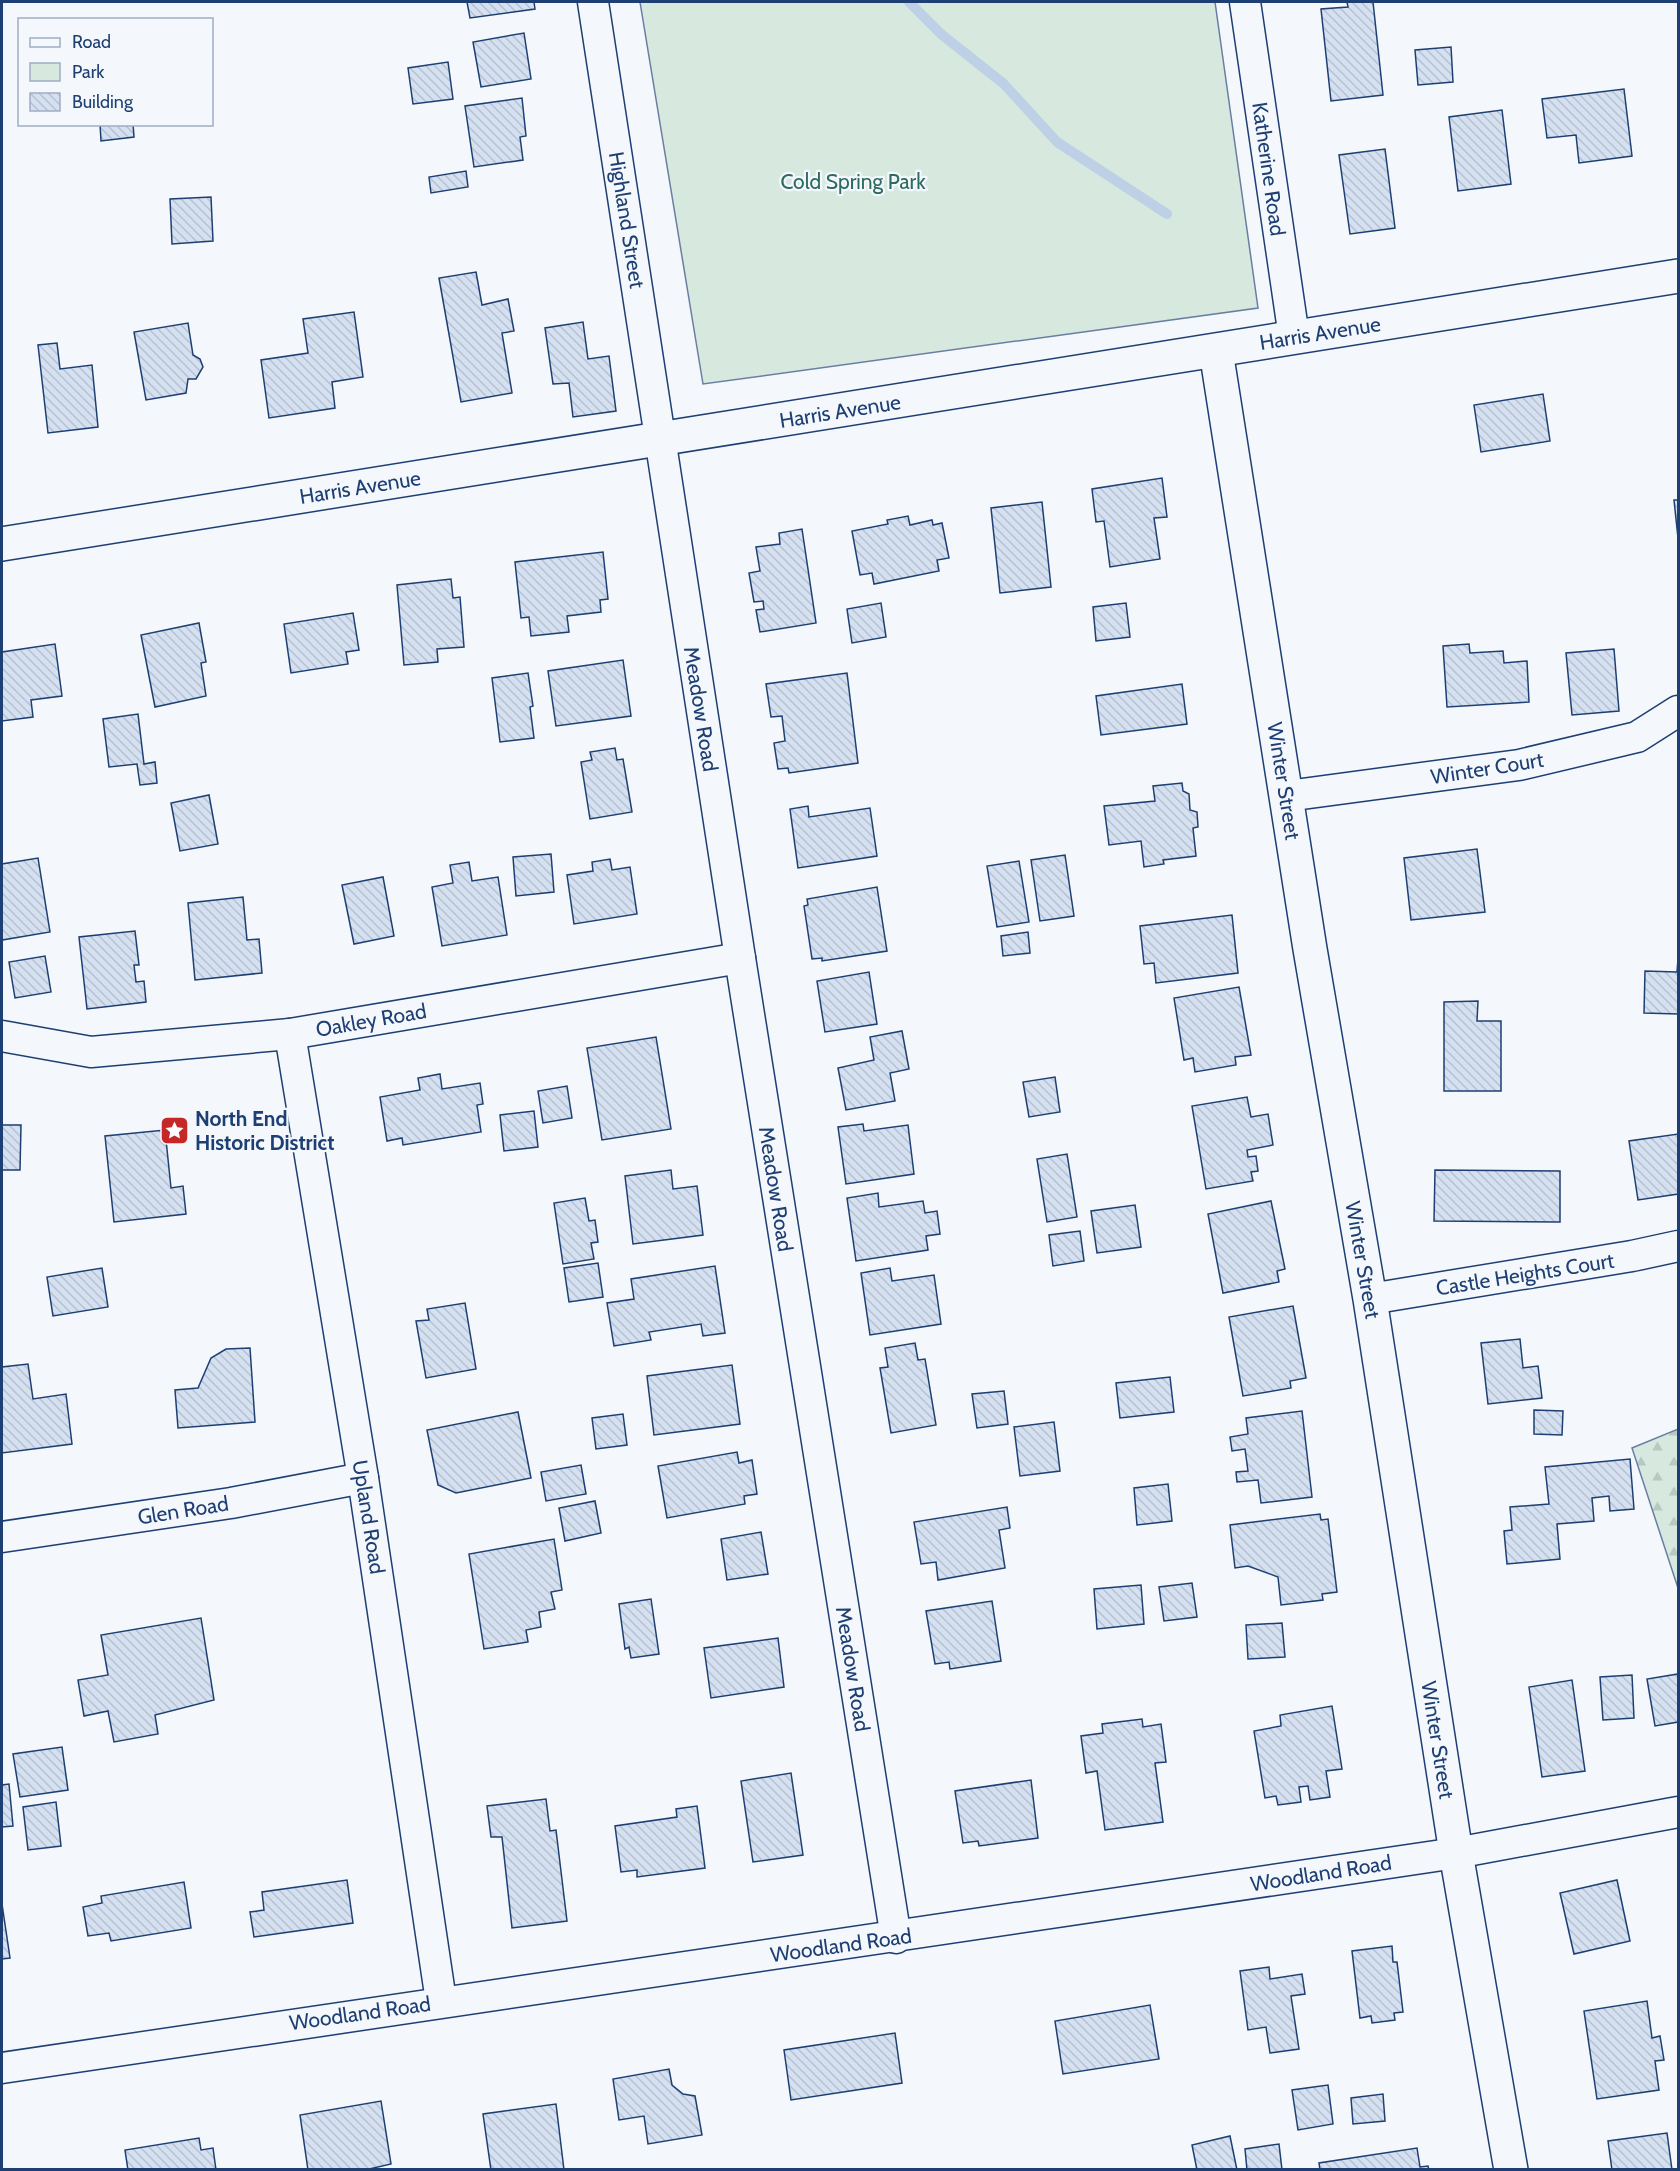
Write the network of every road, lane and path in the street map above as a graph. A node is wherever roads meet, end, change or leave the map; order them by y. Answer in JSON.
{"nodes":[{"id":1,"x":593,"y":2,"type":"edge"},
{"id":2,"x":1245,"y":2,"type":"edge"},
{"id":3,"x":1678,"y":276,"type":"edge"},
{"id":4,"x":1294,"y":337,"type":"junction"},
{"id":5,"x":1216,"y":351,"type":"junction"},
{"id":6,"x":660,"y":439,"type":"junction"},
{"id":7,"x":2,"y":544,"type":"edge"},
{"id":8,"x":1678,"y":711,"type":"edge"},
{"id":9,"x":1287,"y":796,"type":"junction"},
{"id":10,"x":740,"y":958,"type":"junction"},
{"id":11,"x":290,"y":1034,"type":"junction"},
{"id":12,"x":2,"y":1036,"type":"edge"},
{"id":13,"x":1678,"y":1246,"type":"edge"},
{"id":14,"x":1370,"y":1299,"type":"junction"},
{"id":15,"x":363,"y":1478,"type":"junction"},
{"id":16,"x":2,"y":1537,"type":"edge"},
{"id":17,"x":1678,"y":1812,"type":"edge"},
{"id":18,"x":1456,"y":1853,"type":"junction"},
{"id":19,"x":896,"y":1938,"type":"junction"},
{"id":20,"x":441,"y":2001,"type":"junction"},
{"id":21,"x":2,"y":2068,"type":"edge"},
{"id":22,"x":1510,"y":2169,"type":"edge"}],
"edges":[{"from":1,"to":6,"type":"street","name":"Highland Street"},
{"from":2,"to":4,"type":"street","name":"Katherine Road"},
{"from":3,"to":4,"type":"main road","name":"Harris Avenue"},
{"from":4,"to":5,"type":"main road","name":"Harris Avenue"},
{"from":5,"to":6,"type":"main road","name":"Harris Avenue"},
{"from":5,"to":9,"type":"main road","name":"Winter Street"},
{"from":6,"to":7,"type":"main road","name":"Harris Avenue"},
{"from":6,"to":10,"type":"street","name":"Meadow Road"},
{"from":8,"to":9,"type":"street","name":"Winter Court"},
{"from":9,"to":14,"type":"main road","name":"Winter Street"},
{"from":10,"to":11,"type":"street","name":"Oakley Road"},
{"from":10,"to":19,"type":"street","name":"Meadow Road"},
{"from":11,"to":12,"type":"street","name":"Oakley Road"},
{"from":11,"to":15,"type":"street","name":"Upland Road"},
{"from":13,"to":14,"type":"street","name":"Castle Heights Court"},
{"from":14,"to":18,"type":"main road","name":"Winter Street"},
{"from":15,"to":16,"type":"street","name":"Glen Road"},
{"from":15,"to":20,"type":"street","name":"Upland Road"},
{"from":17,"to":18,"type":"street","name":"Woodland Road"},
{"from":18,"to":19,"type":"street","name":"Woodland Road"},
{"from":18,"to":22,"type":"main road","name":"Winter Street"},
{"from":19,"to":20,"type":"street","name":"Woodland Road"},
{"from":20,"to":21,"type":"street","name":"Woodland Road"}]}
